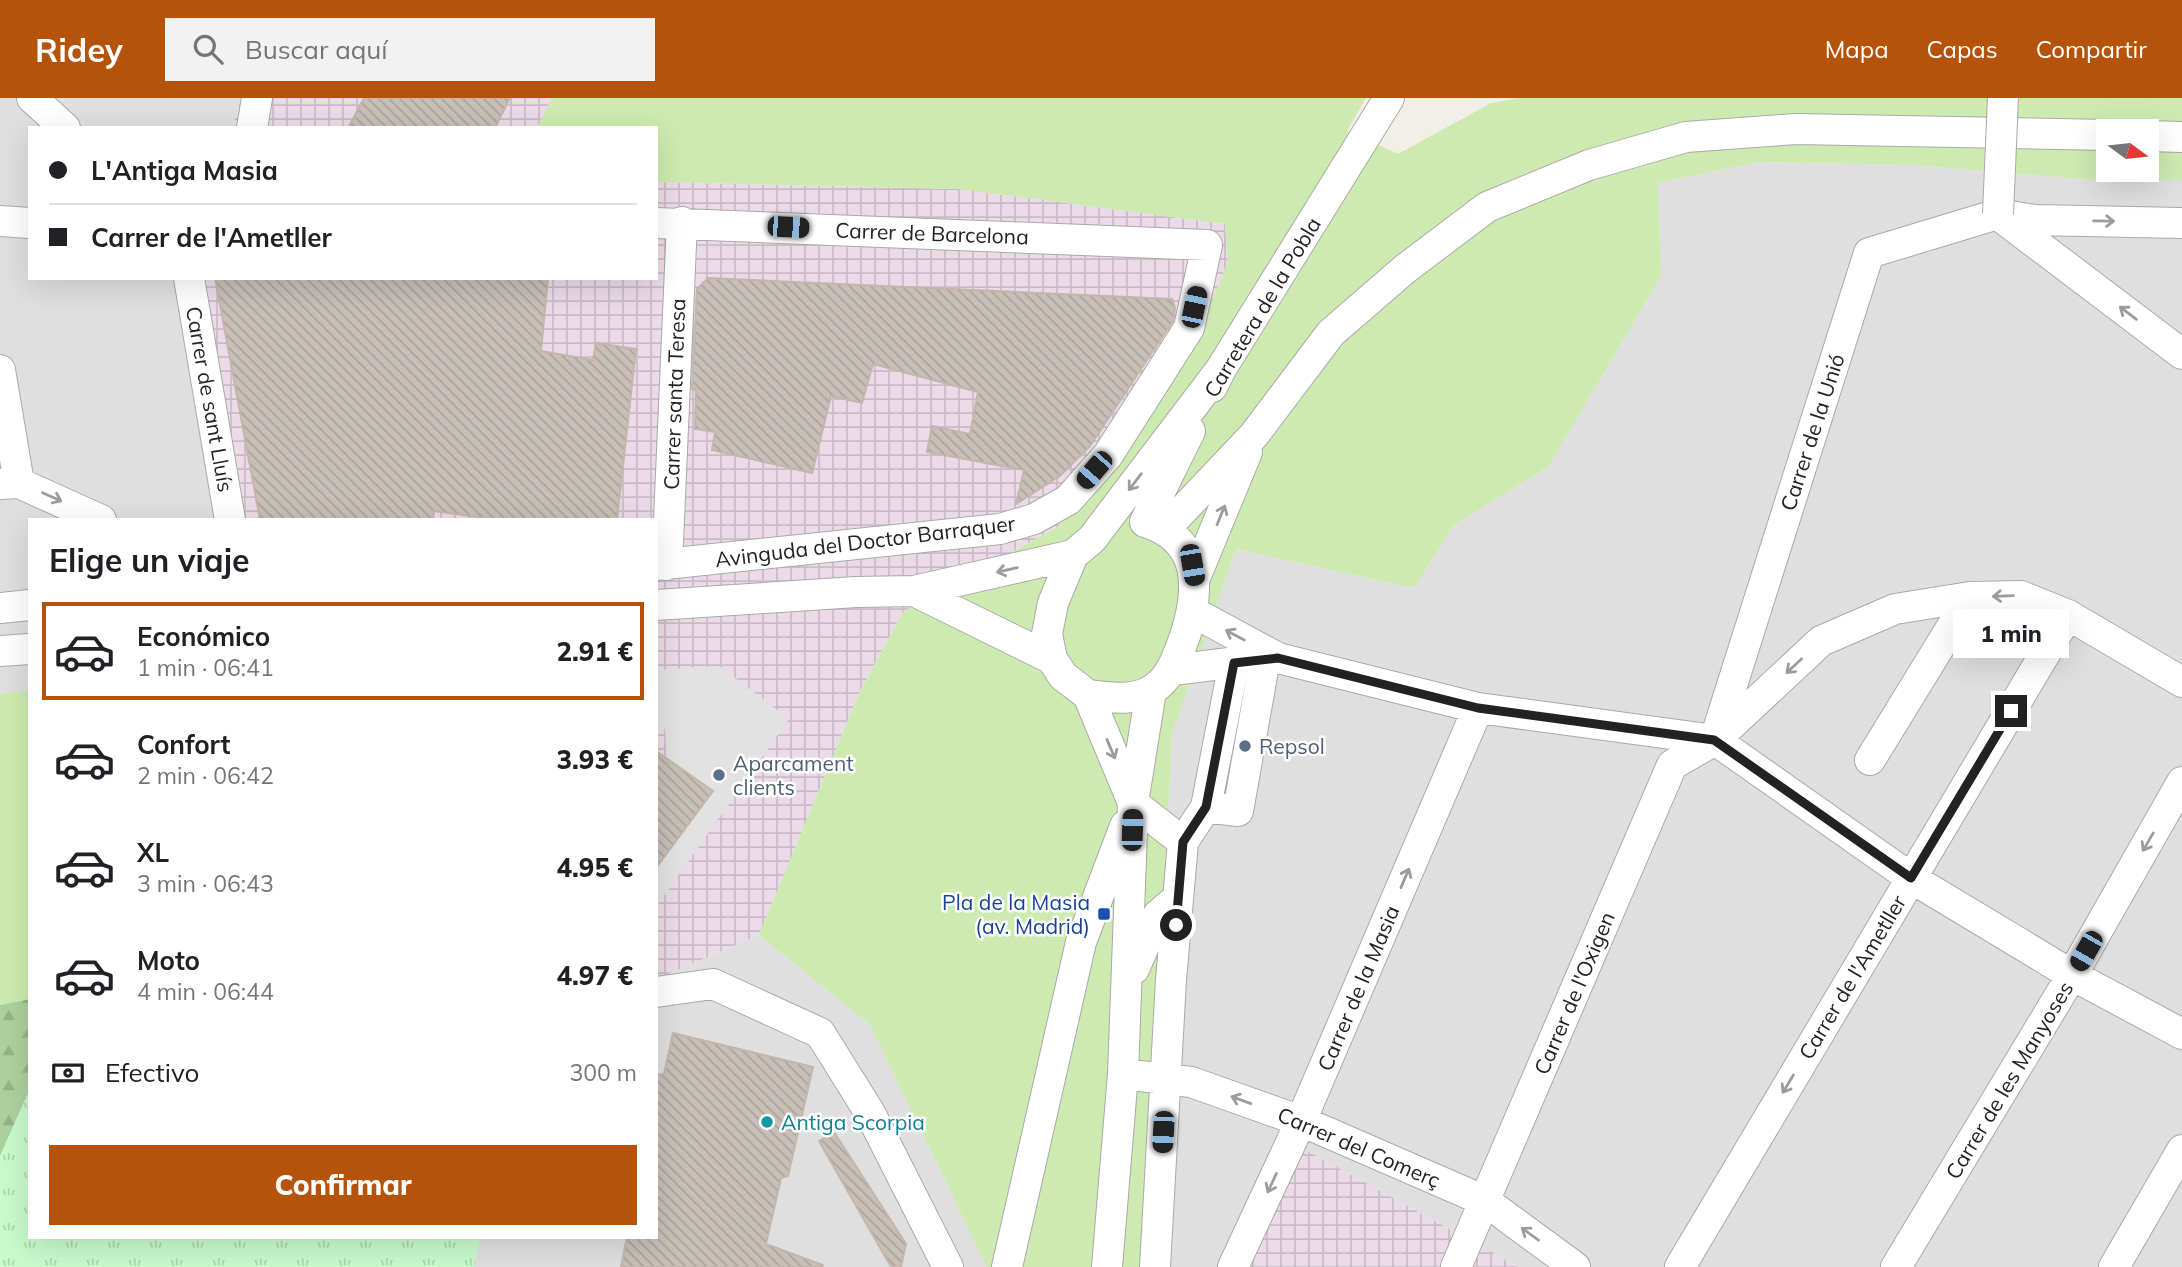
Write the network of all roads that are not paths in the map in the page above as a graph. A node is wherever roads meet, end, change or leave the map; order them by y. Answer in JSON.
{"nodes":[{"id":1,"x":32,"y":98,"type":"edge"},
{"id":2,"x":257,"y":98,"type":"edge"},
{"id":3,"x":1389,"y":98,"type":"edge"},
{"id":4,"x":2003,"y":98,"type":"edge"},
{"id":5,"x":63,"y":126,"type":"edge"},
{"id":6,"x":252,"y":126,"type":"edge"},
{"id":7,"x":2096,"y":135,"type":"edge"},
{"id":8,"x":2160,"y":136,"type":"edge"},
{"id":9,"x":2182,"y":137,"type":"edge"},
{"id":10,"x":1998,"y":215,"type":"junction"},
{"id":11,"x":0,"y":221,"type":"edge"},
{"id":12,"x":28,"y":223,"type":"edge"},
{"id":13,"x":669,"y":223,"type":"edge"},
{"id":14,"x":2182,"y":223,"type":"edge"},
{"id":15,"x":1207,"y":245,"type":"joint"},
{"id":16,"x":189,"y":280,"type":"edge"},
{"id":17,"x":2182,"y":354,"type":"edge"},
{"id":18,"x":1221,"y":369,"type":"junction"},
{"id":19,"x":0,"y":370,"type":"edge"},
{"id":20,"x":1254,"y":435,"type":"junction"},
{"id":21,"x":10,"y":484,"type":"edge"},
{"id":22,"x":97,"y":518,"type":"edge"},
{"id":23,"x":230,"y":518,"type":"edge"},
{"id":24,"x":1155,"y":526,"type":"junction"},
{"id":25,"x":858,"y":544,"type":"junction"},
{"id":26,"x":1083,"y":547,"type":"junction"},
{"id":27,"x":662,"y":565,"type":"edge"},
{"id":28,"x":1195,"y":578,"type":"junction"},
{"id":29,"x":914,"y":591,"type":"junction"},
{"id":30,"x":856,"y":592,"type":"junction"},
{"id":31,"x":1970,"y":597,"type":"junction"},
{"id":32,"x":28,"y":605,"type":"edge"},
{"id":33,"x":658,"y":606,"type":"edge"},
{"id":34,"x":0,"y":608,"type":"edge"},
{"id":35,"x":1193,"y":612,"type":"junction"},
{"id":36,"x":2068,"y":615,"type":"junction"},
{"id":37,"x":28,"y":649,"type":"edge"},
{"id":38,"x":0,"y":651,"type":"edge"},
{"id":39,"x":1271,"y":658,"type":"junction"},
{"id":40,"x":1052,"y":659,"type":"junction"},
{"id":41,"x":1234,"y":663,"type":"junction"},
{"id":42,"x":1173,"y":670,"type":"junction"},
{"id":43,"x":2182,"y":682,"type":"edge"},
{"id":44,"x":1151,"y":691,"type":"junction"},
{"id":45,"x":1088,"y":695,"type":"junction"},
{"id":46,"x":1478,"y":708,"type":"junction"},
{"id":47,"x":1714,"y":740,"type":"junction"},
{"id":48,"x":1870,"y":760,"type":"dead end"},
{"id":49,"x":2182,"y":782,"type":"edge"},
{"id":50,"x":1133,"y":803,"type":"junction"},
{"id":51,"x":1206,"y":807,"type":"junction"},
{"id":52,"x":1183,"y":842,"type":"junction"},
{"id":53,"x":1911,"y":878,"type":"junction"},
{"id":54,"x":1178,"y":898,"type":"junction"},
{"id":55,"x":2072,"y":975,"type":"junction"},
{"id":56,"x":1126,"y":986,"type":"junction"},
{"id":57,"x":658,"y":992,"type":"edge"},
{"id":58,"x":2182,"y":1034,"type":"edge"},
{"id":59,"x":1123,"y":1074,"type":"junction"},
{"id":60,"x":1166,"y":1078,"type":"junction"},
{"id":61,"x":1301,"y":1121,"type":"junction"},
{"id":62,"x":2182,"y":1150,"type":"edge"},
{"id":63,"x":1485,"y":1201,"type":"junction"},
{"id":64,"x":948,"y":1267,"type":"edge"},
{"id":65,"x":1007,"y":1267,"type":"edge"},
{"id":66,"x":1107,"y":1267,"type":"edge"},
{"id":67,"x":1155,"y":1267,"type":"edge"},
{"id":68,"x":1233,"y":1267,"type":"edge"},
{"id":69,"x":1457,"y":1267,"type":"edge"},
{"id":70,"x":1575,"y":1267,"type":"edge"},
{"id":71,"x":1680,"y":1267,"type":"edge"},
{"id":72,"x":1896,"y":1267,"type":"edge"},
{"id":73,"x":2114,"y":1267,"type":"edge"}],
"edges":[{"from":1,"to":5,"type":"street"},
{"from":2,"to":6,"type":"street"},
{"from":3,"to":18,"type":"street","name":"Carretera de la Pobla"},
{"from":4,"to":10,"type":"street","bridge":true},
{"from":7,"to":20,"type":"street"},
{"from":8,"to":9,"type":"street"},
{"from":10,"to":14,"type":"street","name":"Carrer de la Unió","one_way":true},
{"from":17,"to":10,"type":"street","one_way":true},
{"from":10,"to":47,"type":"street","name":"Carrer de la Unió"},
{"from":11,"to":12,"type":"street"},
{"from":13,"to":15,"type":"street","name":"Carrer de Barcelona"},
{"from":13,"to":27,"type":"street","name":"Carrer santa Teresa"},
{"from":15,"to":25,"type":"street","name":"Avinguda del Doctor Barraquer"},
{"from":16,"to":23,"type":"street","name":"Carrer de sant Lluís"},
{"from":18,"to":24,"type":"street","name":"Carretera de la Pobla"},
{"from":18,"to":26,"type":"street","one_way":true},
{"from":19,"to":21,"type":"street"},
{"from":20,"to":24,"type":"street"},
{"from":28,"to":20,"type":"street","one_way":true},
{"from":21,"to":22,"type":"street","one_way":true},
{"from":24,"to":26,"type":"street"},
{"from":24,"to":28,"type":"street"},
{"from":25,"to":27,"type":"street","name":"Avinguda del Doctor Barraquer"},
{"from":25,"to":30,"type":"street"},
{"from":26,"to":29,"type":"street","one_way":true},
{"from":26,"to":40,"type":"street"},
{"from":28,"to":35,"type":"street"},
{"from":29,"to":30,"type":"street"},
{"from":29,"to":40,"type":"street"},
{"from":30,"to":33,"type":"street"},
{"from":36,"to":31,"type":"street","name":"Carrer de l'Oxigen","one_way":true},
{"from":31,"to":47,"type":"street","name":"Carrer de l'Oxigen","one_way":true},
{"from":31,"to":48,"type":"street"},
{"from":32,"to":34,"type":"street"},
{"from":39,"to":35,"type":"street","one_way":true},
{"from":35,"to":42,"type":"street"},
{"from":36,"to":43,"type":"street","name":"Carrer de l'Oxigen"},
{"from":36,"to":53,"type":"street","name":"Carrer de l'Ametller"},
{"from":37,"to":38,"type":"street"},
{"from":39,"to":41,"type":"street"},
{"from":39,"to":46,"type":"street"},
{"from":39,"to":51,"type":"street"},
{"from":40,"to":45,"type":"street"},
{"from":41,"to":42,"type":"street"},
{"from":41,"to":51,"type":"street"},
{"from":42,"to":44,"type":"street"},
{"from":44,"to":45,"type":"street"},
{"from":44,"to":50,"type":"street"},
{"from":45,"to":50,"type":"street","one_way":true},
{"from":46,"to":47,"type":"street"},
{"from":61,"to":46,"type":"street","name":"Carrer de la Masia","one_way":true},
{"from":47,"to":53,"type":"street"},
{"from":47,"to":63,"type":"street","name":"Carrer de l'Oxigen"},
{"from":49,"to":55,"type":"street","name":"Carrer de les Manyoses","one_way":true},
{"from":50,"to":52,"type":"street"},
{"from":50,"to":56,"type":"street"},
{"from":50,"to":65,"type":"street"},
{"from":51,"to":52,"type":"street"},
{"from":52,"to":54,"type":"street"},
{"from":53,"to":55,"type":"street"},
{"from":53,"to":71,"type":"street","name":"Carrer de l'Ametller","one_way":true},
{"from":54,"to":56,"type":"street"},
{"from":54,"to":60,"type":"street"},
{"from":55,"to":58,"type":"street"},
{"from":55,"to":72,"type":"street","name":"Carrer de les Manyoses"},
{"from":56,"to":59,"type":"street"},
{"from":57,"to":64,"type":"street"},
{"from":59,"to":60,"type":"street","name":"Carrer del Comerç"},
{"from":59,"to":66,"type":"street"},
{"from":61,"to":60,"type":"street","name":"Carrer del Comerç","one_way":true},
{"from":60,"to":67,"type":"street"},
{"from":61,"to":63,"type":"street","name":"Carrer del Comerç"},
{"from":61,"to":68,"type":"street","name":"Carrer de la Masia","one_way":true},
{"from":62,"to":73,"type":"street"},
{"from":63,"to":69,"type":"street","name":"Carrer de l'Oxigen"},
{"from":70,"to":63,"type":"street","name":"Carrer del Comerç","one_way":true}]}
